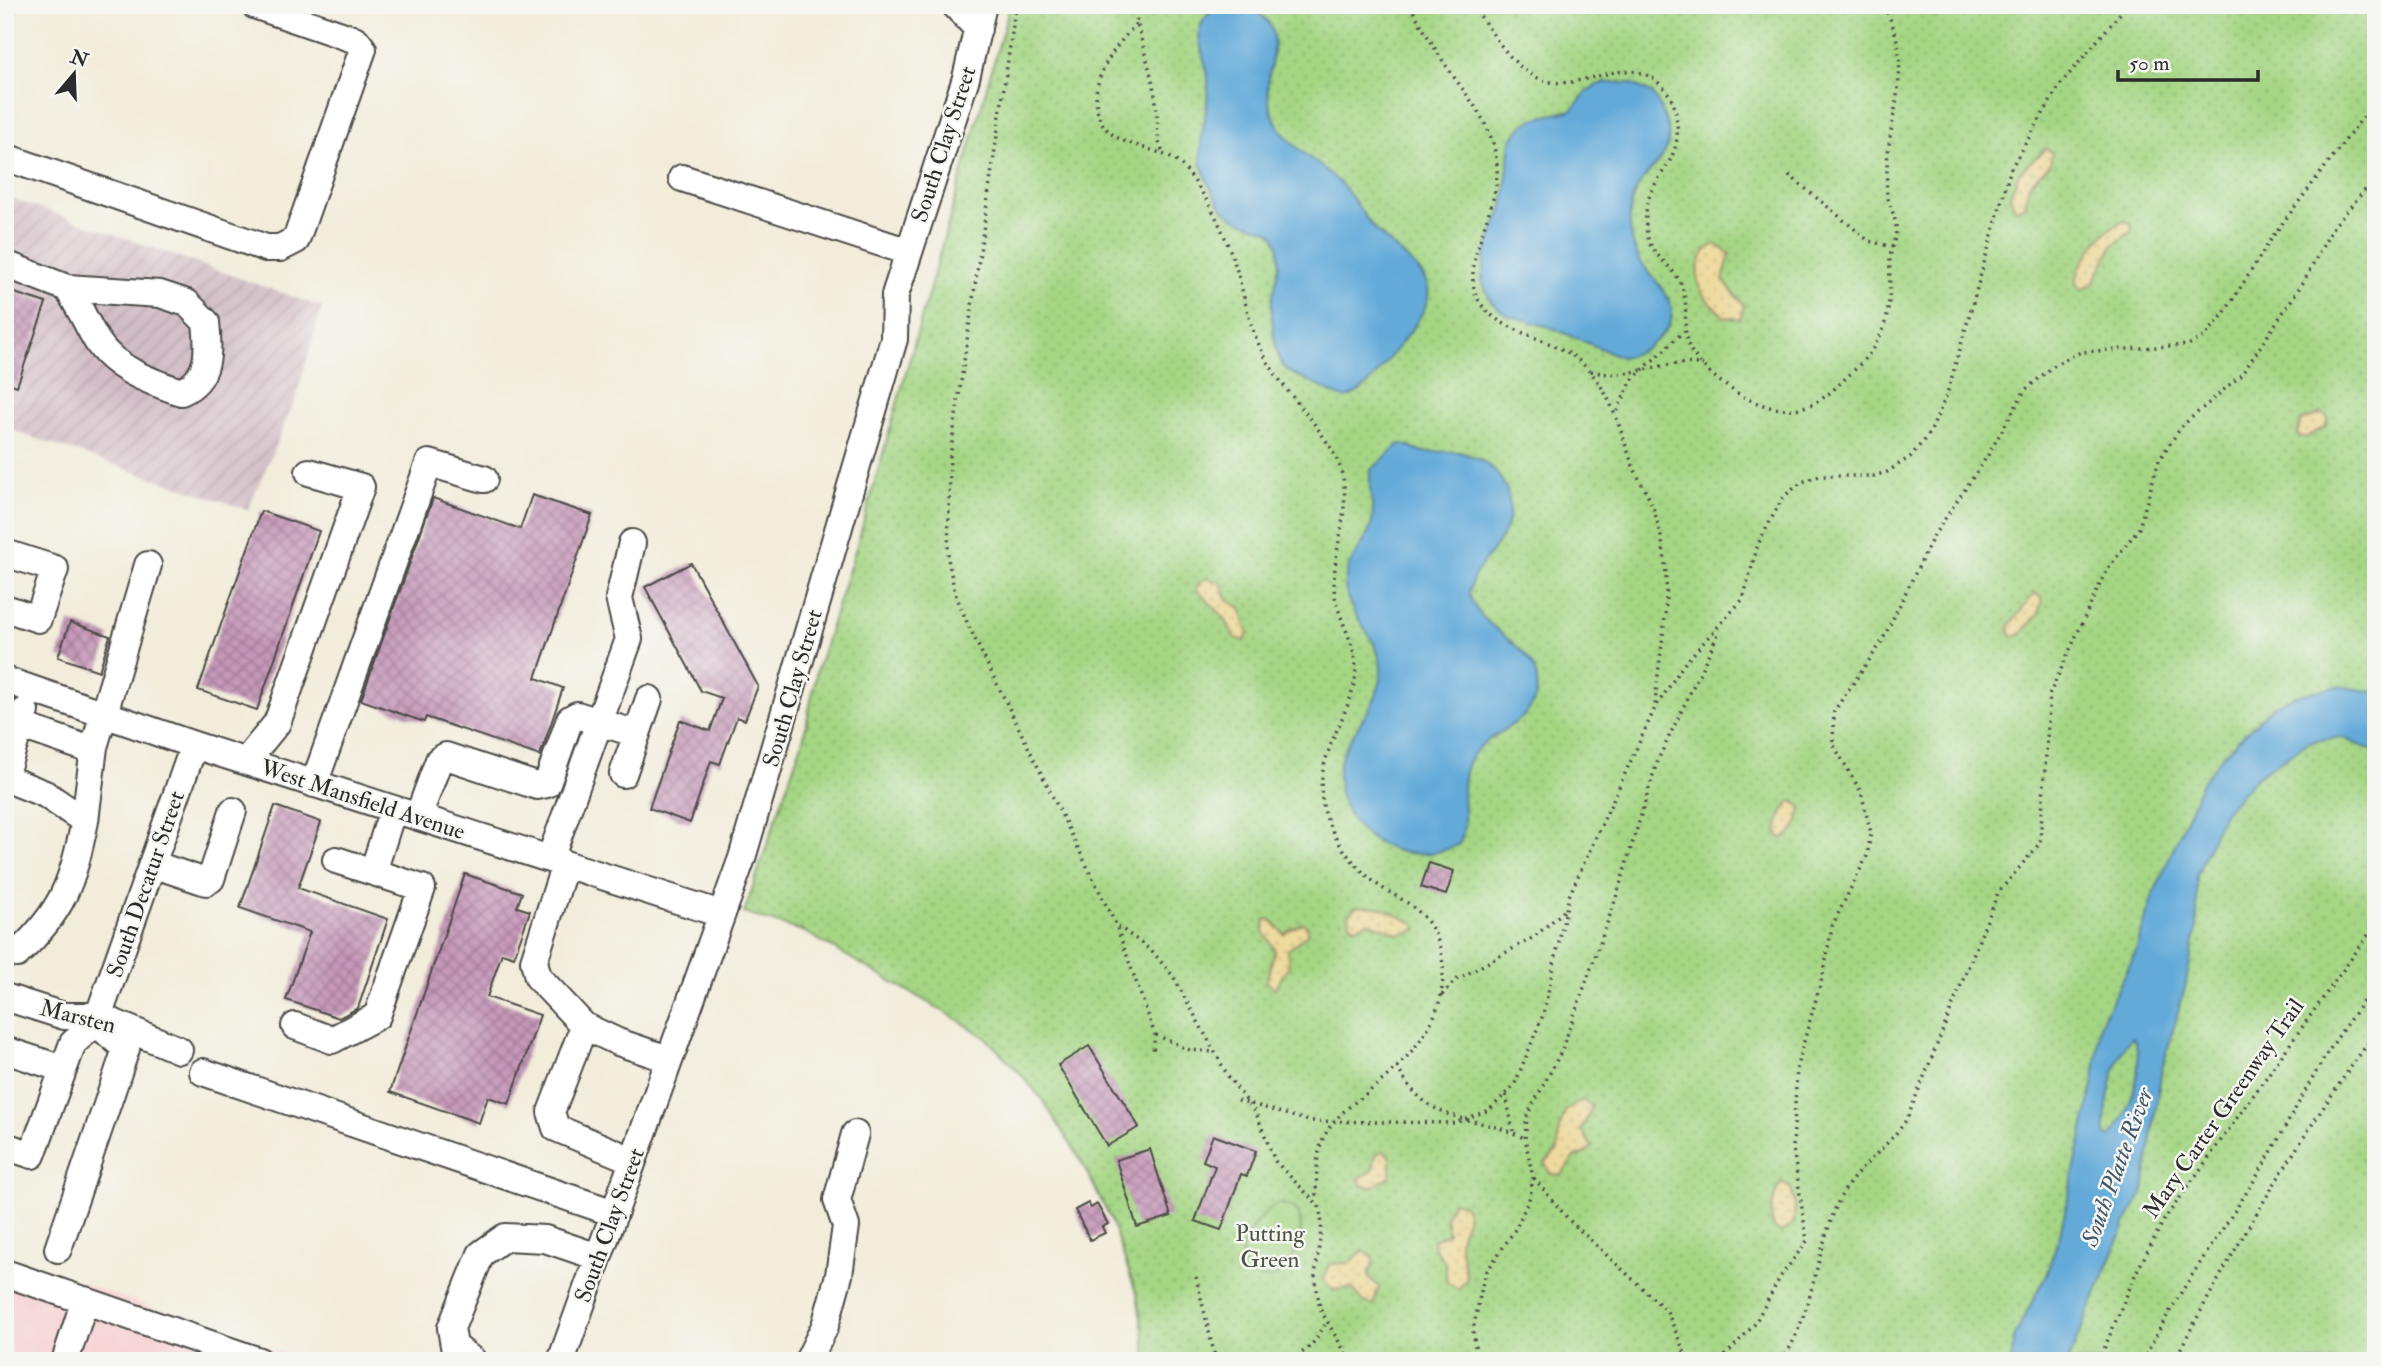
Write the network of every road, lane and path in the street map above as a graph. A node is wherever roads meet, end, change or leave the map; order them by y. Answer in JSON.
{"nodes":[{"id":1,"x":254,"y":5,"type":"edge"},
{"id":2,"x":954,"y":5,"type":"edge"},
{"id":3,"x":1016,"y":5,"type":"edge"},
{"id":4,"x":1134,"y":5,"type":"edge"},
{"id":5,"x":1410,"y":5,"type":"edge"},
{"id":6,"x":1472,"y":5,"type":"edge"},
{"id":7,"x":1883,"y":5,"type":"edge"},
{"id":8,"x":2127,"y":5,"type":"edge"},
{"id":9,"x":980,"y":17,"type":"edge"},
{"id":10,"x":1136,"y":24,"type":"junction"},
{"id":11,"x":2376,"y":100,"type":"edge"},
{"id":12,"x":1163,"y":152,"type":"junction"},
{"id":13,"x":5,"y":157,"type":"edge"},
{"id":14,"x":1789,"y":175,"type":"dead end"},
{"id":15,"x":2376,"y":177,"type":"edge"},
{"id":16,"x":682,"y":178,"type":"dead end"},
{"id":17,"x":1893,"y":247,"type":"junction"},
{"id":18,"x":909,"y":252,"type":"junction"},
{"id":19,"x":5,"y":264,"type":"edge"},
{"id":20,"x":67,"y":288,"type":"junction"},
{"id":21,"x":1684,"y":331,"type":"junction"},
{"id":22,"x":1703,"y":365,"type":"junction"},
{"id":23,"x":1589,"y":370,"type":"junction"},
{"id":24,"x":1644,"y":370,"type":"junction"},
{"id":25,"x":1616,"y":413,"type":"junction"},
{"id":26,"x":309,"y":472,"type":"dead end"},
{"id":27,"x":484,"y":479,"type":"dead end"},
{"id":28,"x":632,"y":543,"type":"dead end"},
{"id":29,"x":5,"y":553,"type":"edge"},
{"id":30,"x":148,"y":565,"type":"dead end"},
{"id":31,"x":5,"y":608,"type":"edge"},
{"id":32,"x":1723,"y":625,"type":"junction"},
{"id":33,"x":5,"y":680,"type":"edge"},
{"id":34,"x":33,"y":690,"type":"junction"},
{"id":35,"x":649,"y":699,"type":"dead end"},
{"id":36,"x":1655,"y":708,"type":"junction"},
{"id":37,"x":103,"y":714,"type":"junction"},
{"id":38,"x":599,"y":722,"type":"junction"},
{"id":39,"x":13,"y":723,"type":"edge"},
{"id":40,"x":637,"y":734,"type":"junction"},
{"id":41,"x":194,"y":745,"type":"junction"},
{"id":42,"x":94,"y":747,"type":"junction"},
{"id":43,"x":246,"y":761,"type":"junction"},
{"id":44,"x":623,"y":774,"type":"dead end"},
{"id":45,"x":5,"y":775,"type":"edge"},
{"id":46,"x":314,"y":784,"type":"junction"},
{"id":47,"x":233,"y":810,"type":"dead end"},
{"id":48,"x":406,"y":813,"type":"junction"},
{"id":49,"x":85,"y":821,"type":"junction"},
{"id":50,"x":336,"y":860,"type":"dead end"},
{"id":51,"x":557,"y":862,"type":"junction"},
{"id":52,"x":152,"y":864,"type":"junction"},
{"id":53,"x":373,"y":872,"type":"junction"},
{"id":54,"x":1566,"y":909,"type":"junction"},
{"id":55,"x":721,"y":914,"type":"junction"},
{"id":56,"x":2376,"y":924,"type":"edge"},
{"id":57,"x":1116,"y":925,"type":"junction"},
{"id":58,"x":5,"y":952,"type":"edge"},
{"id":59,"x":2376,"y":986,"type":"edge"},
{"id":60,"x":1440,"y":997,"type":"junction"},
{"id":61,"x":10,"y":998,"type":"edge"},
{"id":62,"x":97,"y":1020,"type":"junction"},
{"id":63,"x":295,"y":1026,"type":"dead end"},
{"id":64,"x":584,"y":1026,"type":"junction"},
{"id":65,"x":2376,"y":1032,"type":"edge"},
{"id":66,"x":1156,"y":1035,"type":"junction"},
{"id":67,"x":5,"y":1050,"type":"edge"},
{"id":68,"x":179,"y":1050,"type":"dead end"},
{"id":69,"x":1153,"y":1052,"type":"dead end"},
{"id":70,"x":1213,"y":1052,"type":"junction"},
{"id":71,"x":668,"y":1059,"type":"junction"},
{"id":72,"x":1397,"y":1067,"type":"junction"},
{"id":73,"x":63,"y":1069,"type":"junction"},
{"id":74,"x":203,"y":1072,"type":"dead end"},
{"id":75,"x":1506,"y":1095,"type":"junction"},
{"id":76,"x":1238,"y":1100,"type":"dead end"},
{"id":77,"x":1248,"y":1102,"type":"junction"},
{"id":78,"x":1333,"y":1121,"type":"junction"},
{"id":79,"x":1464,"y":1121,"type":"junction"},
{"id":80,"x":1513,"y":1132,"type":"junction"},
{"id":81,"x":855,"y":1134,"type":"dead end"},
{"id":82,"x":1525,"y":1138,"type":"junction"},
{"id":83,"x":5,"y":1146,"type":"edge"},
{"id":84,"x":632,"y":1160,"type":"junction"},
{"id":85,"x":1533,"y":1178,"type":"junction"},
{"id":86,"x":1315,"y":1199,"type":"junction"},
{"id":87,"x":614,"y":1213,"type":"junction"},
{"id":88,"x":58,"y":1249,"type":"dead end"},
{"id":89,"x":598,"y":1256,"type":"junction"},
{"id":90,"x":5,"y":1273,"type":"edge"},
{"id":91,"x":1196,"y":1277,"type":"dead end"},
{"id":92,"x":85,"y":1300,"type":"junction"},
{"id":93,"x":1326,"y":1324,"type":"junction"},
{"id":94,"x":65,"y":1361,"type":"edge"},
{"id":95,"x":259,"y":1361,"type":"edge"},
{"id":96,"x":473,"y":1361,"type":"edge"},
{"id":97,"x":561,"y":1361,"type":"edge"},
{"id":98,"x":808,"y":1361,"type":"edge"},
{"id":99,"x":1216,"y":1361,"type":"edge"},
{"id":100,"x":1291,"y":1361,"type":"edge"},
{"id":101,"x":1350,"y":1361,"type":"edge"},
{"id":102,"x":1477,"y":1361,"type":"edge"},
{"id":103,"x":1688,"y":1361,"type":"edge"},
{"id":104,"x":1720,"y":1361,"type":"edge"},
{"id":105,"x":1782,"y":1361,"type":"edge"},
{"id":106,"x":2099,"y":1361,"type":"edge"},
{"id":107,"x":2143,"y":1361,"type":"edge"},
{"id":108,"x":2174,"y":1361,"type":"edge"}],
"edges":[{"from":1,"to":13,"type":"street"},
{"from":2,"to":9,"type":"street"},
{"from":3,"to":57,"type":"path"},
{"from":4,"to":10,"type":"path"},
{"from":5,"to":23,"type":"path"},
{"from":6,"to":21,"type":"path"},
{"from":7,"to":17,"type":"path"},
{"from":8,"to":32,"type":"path"},
{"from":9,"to":18,"type":"street","name":"South Clay Street"},
{"from":10,"to":12,"type":"path"},
{"from":10,"to":12,"type":"path"},
{"from":11,"to":104,"type":"path"},
{"from":12,"to":60,"type":"path"},
{"from":14,"to":17,"type":"path"},
{"from":15,"to":105,"type":"path"},
{"from":16,"to":18,"type":"street"},
{"from":17,"to":22,"type":"path"},
{"from":18,"to":55,"type":"street","name":"South Clay Street"},
{"from":19,"to":20,"type":"street"},
{"from":20,"to":20,"type":"street"},
{"from":21,"to":22,"type":"path"},
{"from":21,"to":24,"type":"path"},
{"from":22,"to":24,"type":"path"},
{"from":23,"to":24,"type":"path"},
{"from":23,"to":25,"type":"path"},
{"from":24,"to":25,"type":"path"},
{"from":25,"to":36,"type":"path"},
{"from":26,"to":43,"type":"street"},
{"from":27,"to":46,"type":"street"},
{"from":28,"to":38,"type":"street"},
{"from":29,"to":31,"type":"street"},
{"from":30,"to":37,"type":"street"},
{"from":32,"to":36,"type":"path"},
{"from":32,"to":82,"type":"path"},
{"from":33,"to":34,"type":"street","name":"West Mansfield Avenue"},
{"from":34,"to":37,"type":"street","name":"West Mansfield Avenue"},
{"from":34,"to":39,"type":"street"},
{"from":35,"to":40,"type":"street"},
{"from":36,"to":54,"type":"path"},
{"from":37,"to":41,"type":"street","name":"West Mansfield Avenue"},
{"from":37,"to":42,"type":"street"},
{"from":38,"to":40,"type":"street"},
{"from":38,"to":48,"type":"street"},
{"from":38,"to":51,"type":"street"},
{"from":39,"to":42,"type":"street"},
{"from":39,"to":45,"type":"street"},
{"from":40,"to":44,"type":"street"},
{"from":41,"to":43,"type":"street","name":"West Mansfield Avenue"},
{"from":41,"to":52,"type":"street","name":"South Decatur Street"},
{"from":42,"to":49,"type":"street"},
{"from":43,"to":46,"type":"street","name":"West Mansfield Avenue"},
{"from":45,"to":49,"type":"street"},
{"from":46,"to":48,"type":"street","name":"West Mansfield Avenue"},
{"from":47,"to":52,"type":"street"},
{"from":48,"to":51,"type":"street","name":"West Mansfield Avenue"},
{"from":48,"to":53,"type":"street"},
{"from":49,"to":58,"type":"street"},
{"from":50,"to":53,"type":"street"},
{"from":51,"to":55,"type":"street","name":"West Mansfield Avenue"},
{"from":51,"to":64,"type":"street"},
{"from":52,"to":62,"type":"street","name":"South Decatur Street"},
{"from":53,"to":63,"type":"street"},
{"from":54,"to":60,"type":"path"},
{"from":54,"to":75,"type":"path"},
{"from":55,"to":71,"type":"street","name":"South Clay Street"},
{"from":56,"to":106,"type":"path","name":"Mary Carter Greenway Trail"},
{"from":57,"to":66,"type":"path"},
{"from":57,"to":70,"type":"path"},
{"from":59,"to":107,"type":"path"},
{"from":60,"to":72,"type":"path"},
{"from":61,"to":62,"type":"street","name":"Marsten"},
{"from":62,"to":68,"type":"street","name":"Marsten"},
{"from":62,"to":73,"type":"street"},
{"from":62,"to":88,"type":"street"},
{"from":64,"to":71,"type":"street"},
{"from":64,"to":84,"type":"street"},
{"from":65,"to":108,"type":"path"},
{"from":66,"to":69,"type":"path"},
{"from":66,"to":70,"type":"path"},
{"from":67,"to":73,"type":"street"},
{"from":70,"to":77,"type":"path"},
{"from":71,"to":84,"type":"street","name":"South Clay Street"},
{"from":72,"to":78,"type":"path"},
{"from":72,"to":79,"type":"path"},
{"from":73,"to":83,"type":"street"},
{"from":74,"to":87,"type":"street"},
{"from":75,"to":79,"type":"path"},
{"from":75,"to":80,"type":"path"},
{"from":76,"to":77,"type":"path"},
{"from":77,"to":78,"type":"path"},
{"from":77,"to":86,"type":"path"},
{"from":78,"to":79,"type":"path"},
{"from":78,"to":86,"type":"path"},
{"from":79,"to":80,"type":"path"},
{"from":80,"to":82,"type":"path"},
{"from":81,"to":98,"type":"street"},
{"from":82,"to":85,"type":"path"},
{"from":84,"to":87,"type":"street","name":"South Clay Street"},
{"from":85,"to":102,"type":"path"},
{"from":85,"to":103,"type":"path"},
{"from":86,"to":93,"type":"path"},
{"from":87,"to":89,"type":"street","name":"South Clay Street"},
{"from":89,"to":96,"type":"street"},
{"from":89,"to":97,"type":"street","name":"South Clay Street"},
{"from":90,"to":92,"type":"street"},
{"from":91,"to":99,"type":"path"},
{"from":92,"to":94,"type":"street"},
{"from":92,"to":95,"type":"street"},
{"from":93,"to":100,"type":"path"},
{"from":93,"to":101,"type":"path"}]}
